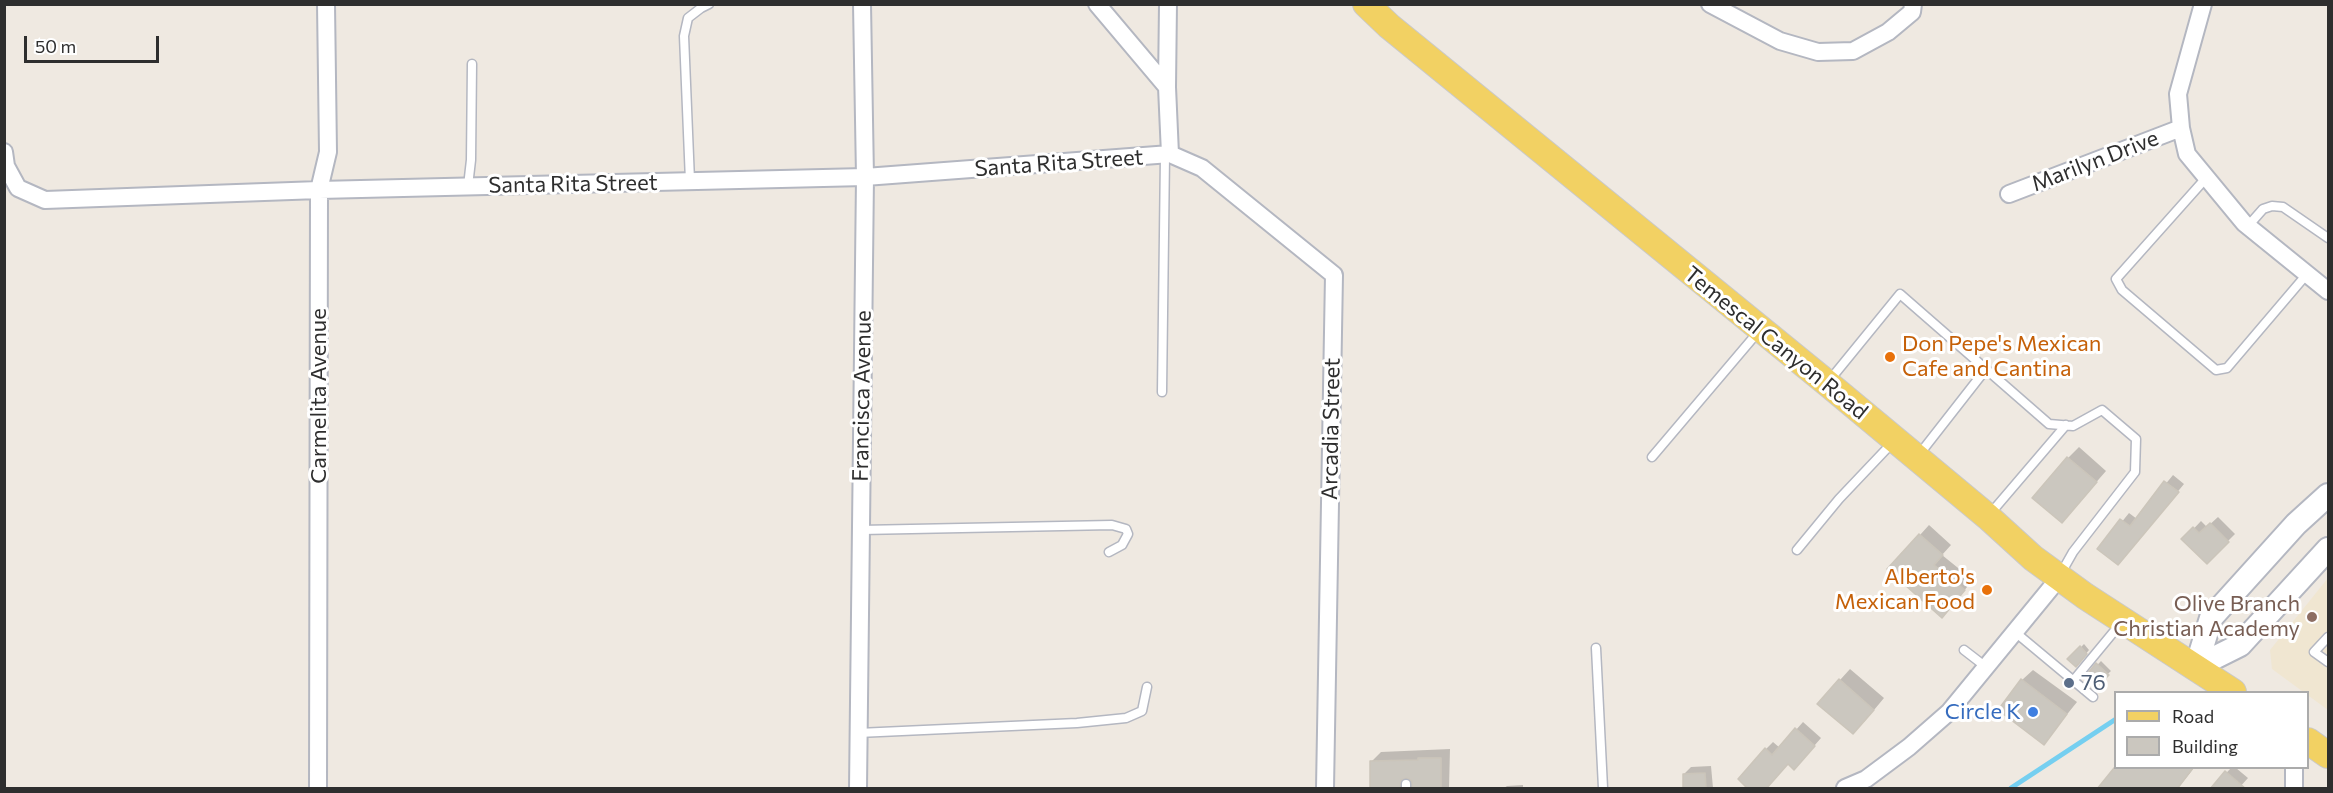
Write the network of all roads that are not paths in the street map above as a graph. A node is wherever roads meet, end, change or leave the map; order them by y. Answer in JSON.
{"nodes":[{"id":1,"x":326,"y":4,"type":"edge"},
{"id":2,"x":710,"y":4,"type":"edge"},
{"id":3,"x":862,"y":4,"type":"edge"},
{"id":4,"x":1097,"y":4,"type":"edge"},
{"id":5,"x":1168,"y":4,"type":"edge"},
{"id":6,"x":1366,"y":4,"type":"edge"},
{"id":7,"x":1710,"y":4,"type":"edge"},
{"id":8,"x":1913,"y":4,"type":"edge"},
{"id":9,"x":2203,"y":4,"type":"edge"},
{"id":10,"x":472,"y":64,"type":"dead end"},
{"id":11,"x":1167,"y":87,"type":"junction"},
{"id":12,"x":2181,"y":128,"type":"junction"},
{"id":13,"x":4,"y":152,"type":"edge"},
{"id":14,"x":1167,"y":154,"type":"junction"},
{"id":15,"x":865,"y":177,"type":"junction"},
{"id":16,"x":2206,"y":178,"type":"junction"},
{"id":17,"x":690,"y":181,"type":"junction"},
{"id":18,"x":468,"y":186,"type":"junction"},
{"id":19,"x":319,"y":190,"type":"junction"},
{"id":20,"x":2009,"y":194,"type":"dead end"},
{"id":21,"x":2248,"y":226,"type":"junction"},
{"id":22,"x":2328,"y":238,"type":"edge"},
{"id":23,"x":2307,"y":274,"type":"junction"},
{"id":24,"x":2328,"y":291,"type":"edge"},
{"id":25,"x":1761,"y":329,"type":"junction"},
{"id":26,"x":1986,"y":369,"type":"junction"},
{"id":27,"x":1827,"y":383,"type":"junction"},
{"id":28,"x":1162,"y":392,"type":"dead end"},
{"id":29,"x":2066,"y":425,"type":"junction"},
{"id":30,"x":1894,"y":440,"type":"junction"},
{"id":31,"x":1652,"y":457,"type":"dead end"},
{"id":32,"x":1916,"y":458,"type":"junction"},
{"id":33,"x":2328,"y":495,"type":"edge"},
{"id":34,"x":1988,"y":517,"type":"junction"},
{"id":35,"x":861,"y":530,"type":"junction"},
{"id":36,"x":2328,"y":549,"type":"edge"},
{"id":37,"x":1797,"y":550,"type":"dead end"},
{"id":38,"x":1109,"y":552,"type":"dead end"},
{"id":39,"x":2059,"y":578,"type":"junction"},
{"id":40,"x":2123,"y":621,"type":"junction"},
{"id":41,"x":2014,"y":632,"type":"junction"},
{"id":42,"x":2328,"y":638,"type":"edge"},
{"id":43,"x":1596,"y":648,"type":"dead end"},
{"id":44,"x":1964,"y":650,"type":"dead end"},
{"id":45,"x":2328,"y":662,"type":"edge"},
{"id":46,"x":1986,"y":667,"type":"junction"},
{"id":47,"x":2196,"y":667,"type":"junction"},
{"id":48,"x":2073,"y":681,"type":"junction"},
{"id":49,"x":1147,"y":687,"type":"dead end"},
{"id":50,"x":2230,"y":691,"type":"edge"},
{"id":51,"x":2093,"y":697,"type":"dead end"},
{"id":52,"x":858,"y":733,"type":"junction"},
{"id":53,"x":2309,"y":742,"type":"edge"},
{"id":54,"x":2328,"y":755,"type":"edge"},
{"id":55,"x":2294,"y":769,"type":"edge"},
{"id":56,"x":318,"y":789,"type":"edge"},
{"id":57,"x":858,"y":789,"type":"edge"},
{"id":58,"x":1325,"y":789,"type":"edge"},
{"id":59,"x":1602,"y":789,"type":"edge"},
{"id":60,"x":1845,"y":789,"type":"edge"},
{"id":61,"x":2294,"y":789,"type":"edge"}],
"edges":[{"from":1,"to":19,"type":"street","name":"Carmelita Avenue"},
{"from":2,"to":17,"type":"lane"},
{"from":3,"to":15,"type":"street","name":"Francisca Avenue"},
{"from":4,"to":11,"type":"street"},
{"from":5,"to":11,"type":"street"},
{"from":6,"to":25,"type":"main road","name":"Temescal Canyon Road"},
{"from":7,"to":8,"type":"street"},
{"from":9,"to":12,"type":"street","name":"Marilyn Drive"},
{"from":10,"to":18,"type":"lane"},
{"from":11,"to":14,"type":"street"},
{"from":12,"to":16,"type":"street","name":"Marilyn Drive"},
{"from":12,"to":20,"type":"street","name":"Marilyn Drive"},
{"from":13,"to":19,"type":"street","name":"Santa Rita Street"},
{"from":14,"to":15,"type":"street","name":"Santa Rita Street"},
{"from":14,"to":28,"type":"lane"},
{"from":14,"to":58,"type":"street","name":"Arcadia Street"},
{"from":15,"to":17,"type":"street","name":"Santa Rita Street"},
{"from":15,"to":35,"type":"street","name":"Francisca Avenue"},
{"from":16,"to":21,"type":"street","name":"Marilyn Drive"},
{"from":16,"to":23,"type":"lane"},
{"from":17,"to":18,"type":"street","name":"Santa Rita Street"},
{"from":18,"to":19,"type":"street","name":"Santa Rita Street"},
{"from":19,"to":56,"type":"street","name":"Carmelita Avenue"},
{"from":21,"to":22,"type":"lane"},
{"from":21,"to":23,"type":"street","name":"Marilyn Drive"},
{"from":23,"to":24,"type":"street","name":"Marilyn Drive"},
{"from":25,"to":27,"type":"main road","name":"Temescal Canyon Road"},
{"from":25,"to":31,"type":"lane"},
{"from":26,"to":27,"type":"lane"},
{"from":26,"to":29,"type":"lane"},
{"from":26,"to":32,"type":"lane"},
{"from":27,"to":30,"type":"main road","name":"Temescal Canyon Road"},
{"from":29,"to":34,"type":"lane"},
{"from":29,"to":39,"type":"lane"},
{"from":30,"to":32,"type":"main road","name":"Temescal Canyon Road"},
{"from":30,"to":37,"type":"lane"},
{"from":32,"to":34,"type":"main road","name":"Temescal Canyon Road"},
{"from":33,"to":47,"type":"main road"},
{"from":34,"to":39,"type":"main road","name":"Temescal Canyon Road"},
{"from":35,"to":38,"type":"lane"},
{"from":35,"to":52,"type":"street","name":"Francisca Avenue"},
{"from":36,"to":47,"type":"main road"},
{"from":39,"to":40,"type":"main road","name":"Temescal Canyon Road"},
{"from":39,"to":41,"type":"street"},
{"from":40,"to":47,"type":"main road","name":"Temescal Canyon Road"},
{"from":40,"to":48,"type":"lane"},
{"from":41,"to":46,"type":"street"},
{"from":41,"to":48,"type":"lane"},
{"from":42,"to":45,"type":"lane"},
{"from":43,"to":59,"type":"lane"},
{"from":44,"to":46,"type":"lane"},
{"from":46,"to":60,"type":"street"},
{"from":47,"to":50,"type":"main road","name":"Temescal Canyon Road"},
{"from":48,"to":51,"type":"lane"},
{"from":49,"to":52,"type":"lane"},
{"from":52,"to":57,"type":"street","name":"Francisca Avenue"},
{"from":53,"to":54,"type":"main road"},
{"from":55,"to":61,"type":"street"}]}
